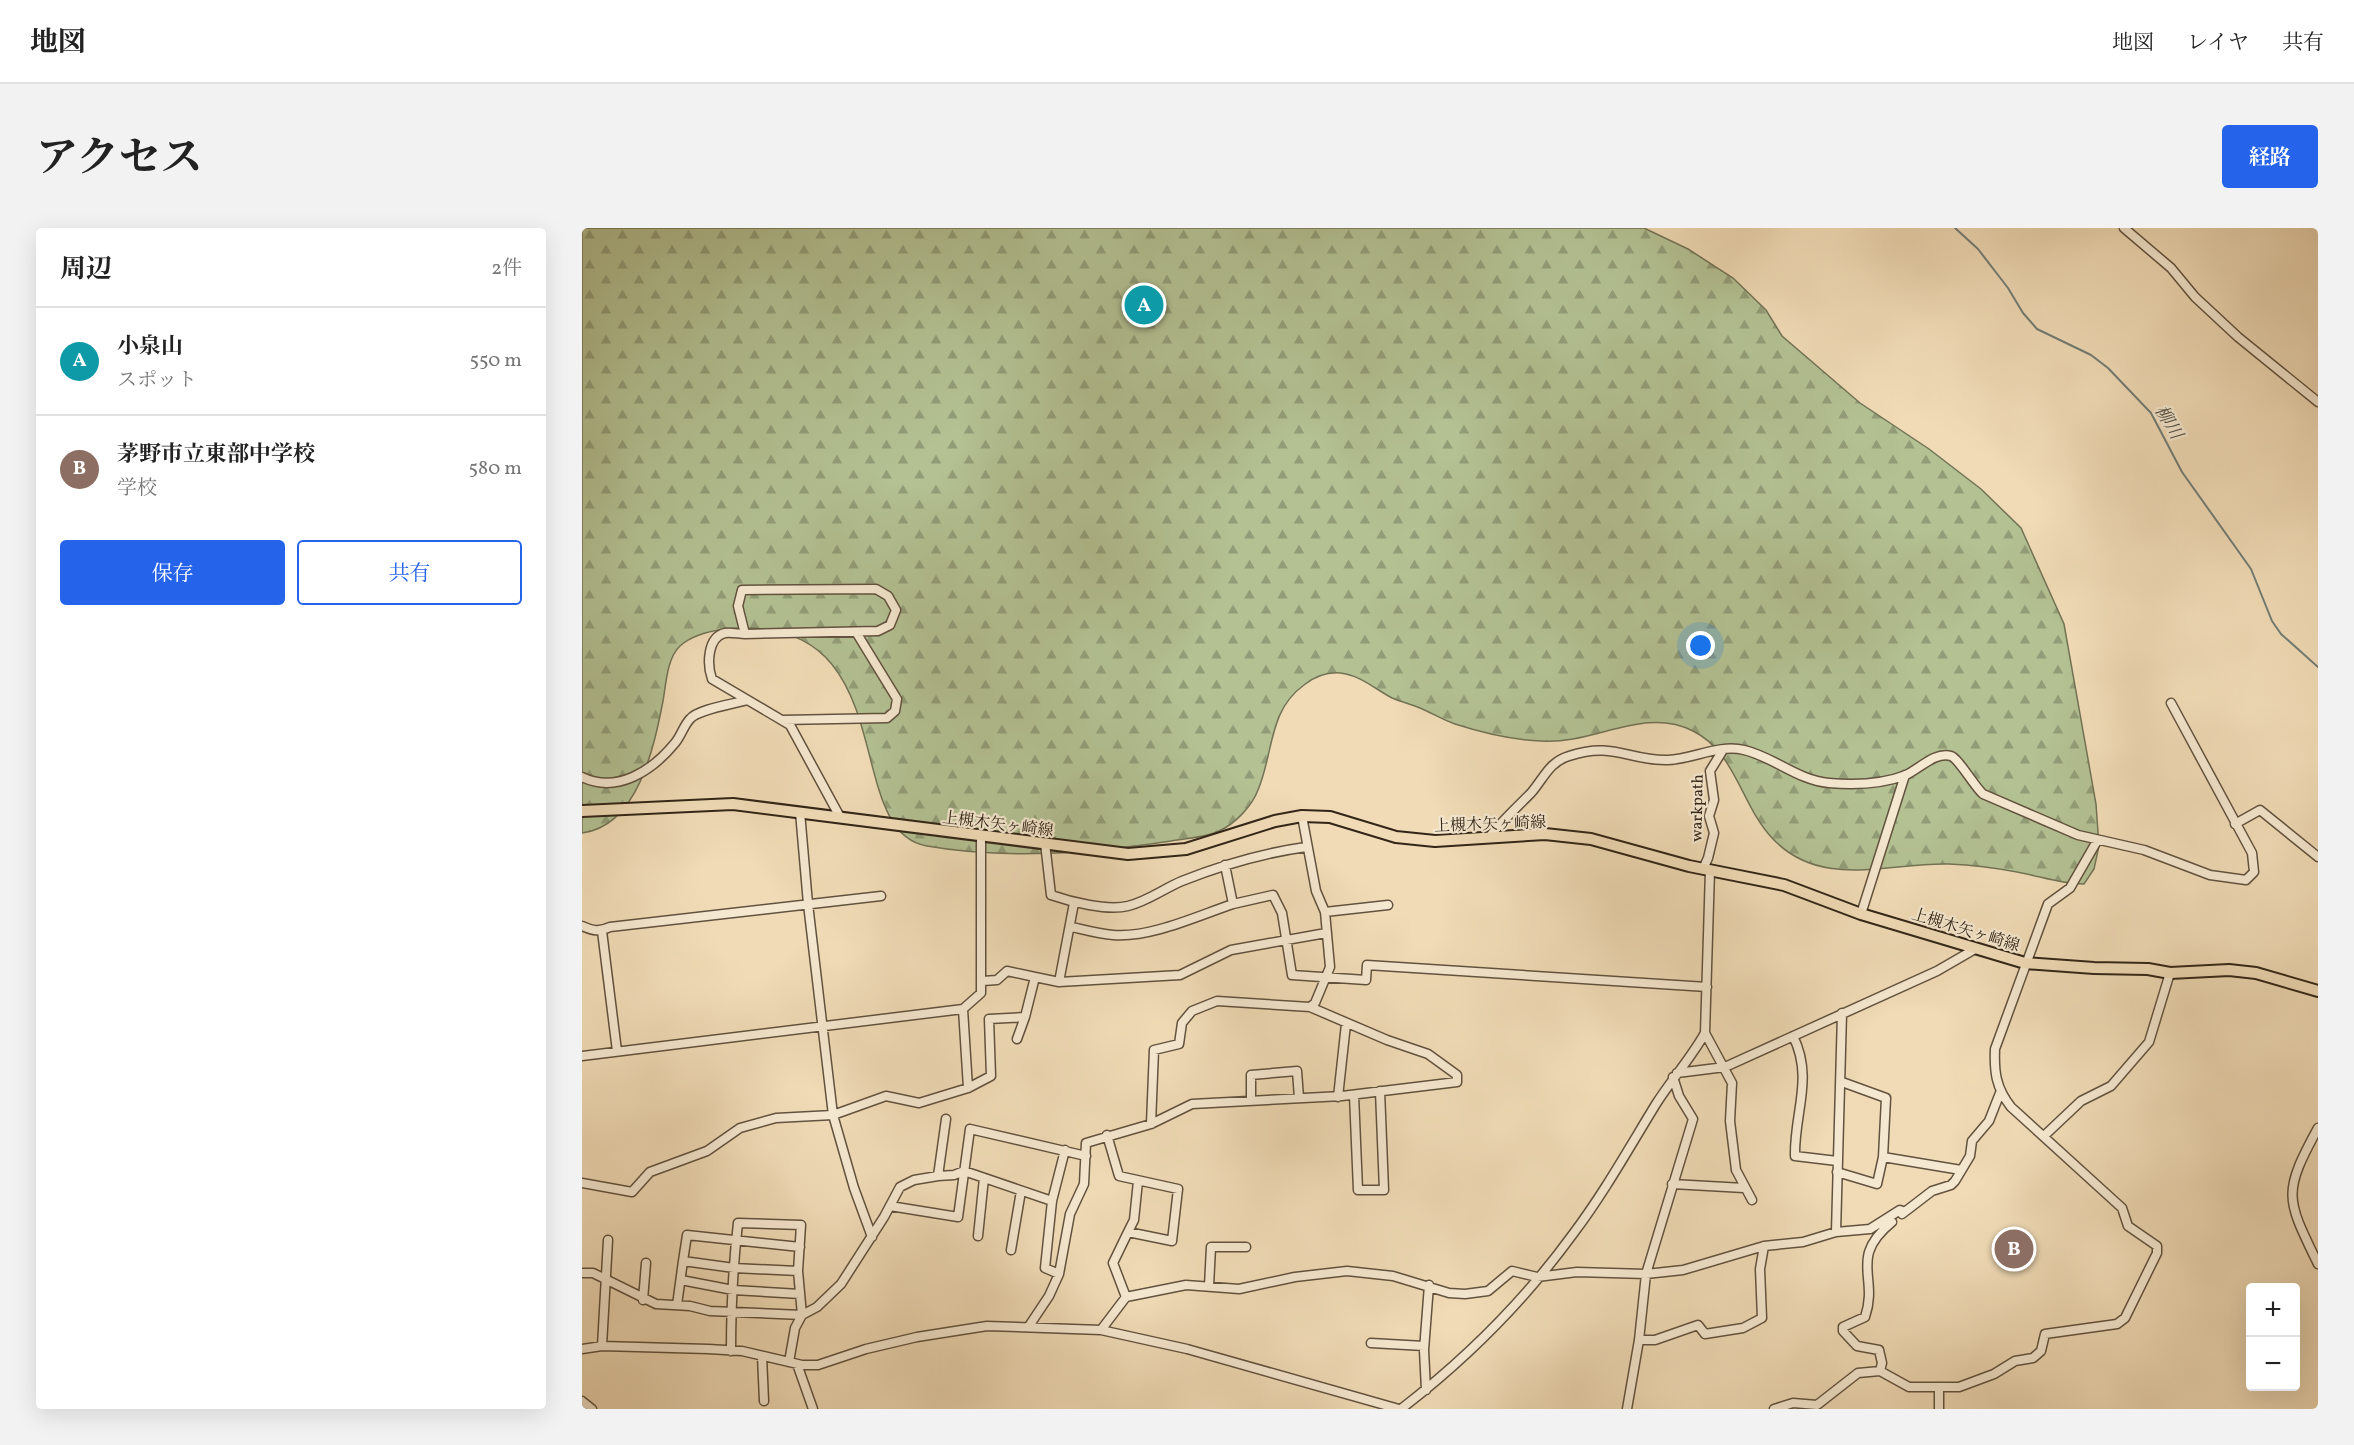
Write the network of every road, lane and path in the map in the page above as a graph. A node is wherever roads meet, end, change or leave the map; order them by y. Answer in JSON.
{"nodes":[{"id":1,"x":2124,"y":228,"type":"edge"},
{"id":2,"x":2318,"y":402,"type":"edge"},
{"id":3,"x":856,"y":632,"type":"junction"},
{"id":4,"x":745,"y":634,"type":"junction"},
{"id":5,"x":747,"y":700,"type":"junction"},
{"id":6,"x":2171,"y":703,"type":"dead end"},
{"id":7,"x":782,"y":720,"type":"junction"},
{"id":8,"x":1723,"y":750,"type":"junction"},
{"id":9,"x":1905,"y":775,"type":"junction"},
{"id":10,"x":582,"y":777,"type":"edge"},
{"id":11,"x":582,"y":810,"type":"edge"},
{"id":12,"x":800,"y":812,"type":"junction"},
{"id":13,"x":1302,"y":816,"type":"junction"},
{"id":14,"x":840,"y":817,"type":"junction"},
{"id":15,"x":2235,"y":824,"type":"junction"},
{"id":16,"x":981,"y":836,"type":"junction"},
{"id":17,"x":1491,"y":836,"type":"junction"},
{"id":18,"x":2097,"y":841,"type":"junction"},
{"id":19,"x":1045,"y":843,"type":"junction"},
{"id":20,"x":1306,"y":847,"type":"junction"},
{"id":21,"x":2318,"y":857,"type":"edge"},
{"id":22,"x":1226,"y":865,"type":"junction"},
{"id":23,"x":1706,"y":869,"type":"junction"},
{"id":24,"x":880,"y":896,"type":"dead end"},
{"id":25,"x":1074,"y":903,"type":"junction"},
{"id":26,"x":808,"y":904,"type":"junction"},
{"id":27,"x":1233,"y":904,"type":"junction"},
{"id":28,"x":1388,"y":905,"type":"dead end"},
{"id":29,"x":1325,"y":912,"type":"junction"},
{"id":30,"x":1861,"y":914,"type":"junction"},
{"id":31,"x":582,"y":927,"type":"edge"},
{"id":32,"x":1072,"y":927,"type":"junction"},
{"id":33,"x":602,"y":931,"type":"junction"},
{"id":34,"x":1326,"y":933,"type":"junction"},
{"id":35,"x":1287,"y":941,"type":"junction"},
{"id":36,"x":1975,"y":949,"type":"junction"},
{"id":37,"x":2025,"y":963,"type":"junction"},
{"id":38,"x":2170,"y":973,"type":"junction"},
{"id":39,"x":1035,"y":977,"type":"junction"},
{"id":40,"x":1326,"y":979,"type":"junction"},
{"id":41,"x":983,"y":981,"type":"junction"},
{"id":42,"x":1059,"y":982,"type":"junction"},
{"id":43,"x":1707,"y":987,"type":"junction"},
{"id":44,"x":2318,"y":991,"type":"edge"},
{"id":45,"x":1310,"y":1007,"type":"junction"},
{"id":46,"x":963,"y":1009,"type":"junction"},
{"id":47,"x":1842,"y":1013,"type":"junction"},
{"id":48,"x":1025,"y":1017,"type":"junction"},
{"id":49,"x":1346,"y":1024,"type":"junction"},
{"id":50,"x":823,"y":1025,"type":"junction"},
{"id":51,"x":1705,"y":1032,"type":"junction"},
{"id":52,"x":1793,"y":1036,"type":"junction"},
{"id":53,"x":1017,"y":1039,"type":"dead end"},
{"id":54,"x":617,"y":1051,"type":"junction"},
{"id":55,"x":582,"y":1056,"type":"edge"},
{"id":56,"x":1722,"y":1068,"type":"junction"},
{"id":57,"x":1675,"y":1075,"type":"junction"},
{"id":58,"x":1842,"y":1082,"type":"junction"},
{"id":59,"x":968,"y":1088,"type":"junction"},
{"id":60,"x":1380,"y":1091,"type":"junction"},
{"id":61,"x":2000,"y":1093,"type":"junction"},
{"id":62,"x":1353,"y":1095,"type":"junction"},
{"id":63,"x":1338,"y":1097,"type":"junction"},
{"id":64,"x":1299,"y":1098,"type":"junction"},
{"id":65,"x":1251,"y":1101,"type":"junction"},
{"id":66,"x":833,"y":1115,"type":"junction"},
{"id":67,"x":946,"y":1119,"type":"dead end"},
{"id":68,"x":1151,"y":1124,"type":"junction"},
{"id":69,"x":2318,"y":1128,"type":"edge"},
{"id":70,"x":1107,"y":1135,"type":"junction"},
{"id":71,"x":2045,"y":1135,"type":"junction"},
{"id":72,"x":1065,"y":1150,"type":"junction"},
{"id":73,"x":1086,"y":1156,"type":"junction"},
{"id":74,"x":1883,"y":1157,"type":"junction"},
{"id":75,"x":1837,"y":1161,"type":"junction"},
{"id":76,"x":1961,"y":1170,"type":"junction"},
{"id":77,"x":964,"y":1171,"type":"junction"},
{"id":78,"x":1837,"y":1172,"type":"junction"},
{"id":79,"x":938,"y":1176,"type":"junction"},
{"id":80,"x":984,"y":1178,"type":"junction"},
{"id":81,"x":1138,"y":1180,"type":"junction"},
{"id":82,"x":582,"y":1183,"type":"edge"},
{"id":83,"x":1672,"y":1184,"type":"junction"},
{"id":84,"x":1744,"y":1188,"type":"junction"},
{"id":85,"x":1021,"y":1191,"type":"junction"},
{"id":86,"x":1752,"y":1200,"type":"dead end"},
{"id":87,"x":1052,"y":1201,"type":"junction"},
{"id":88,"x":890,"y":1206,"type":"junction"},
{"id":89,"x":1904,"y":1212,"type":"junction"},
{"id":90,"x":1128,"y":1232,"type":"junction"},
{"id":91,"x":1836,"y":1232,"type":"junction"},
{"id":92,"x":978,"y":1236,"type":"dead end"},
{"id":93,"x":872,"y":1237,"type":"junction"},
{"id":94,"x":608,"y":1240,"type":"dead end"},
{"id":95,"x":736,"y":1242,"type":"junction"},
{"id":96,"x":1764,"y":1246,"type":"junction"},
{"id":97,"x":800,"y":1247,"type":"junction"},
{"id":98,"x":1246,"y":1247,"type":"dead end"},
{"id":99,"x":1011,"y":1250,"type":"dead end"},
{"id":100,"x":683,"y":1261,"type":"junction"},
{"id":101,"x":646,"y":1263,"type":"dead end"},
{"id":102,"x":2318,"y":1264,"type":"edge"},
{"id":103,"x":734,"y":1268,"type":"junction"},
{"id":104,"x":798,"y":1271,"type":"junction"},
{"id":105,"x":582,"y":1273,"type":"edge"},
{"id":106,"x":1059,"y":1274,"type":"junction"},
{"id":107,"x":1646,"y":1274,"type":"junction"},
{"id":108,"x":1537,"y":1277,"type":"junction"},
{"id":109,"x":606,"y":1280,"type":"junction"},
{"id":110,"x":681,"y":1280,"type":"junction"},
{"id":111,"x":1429,"y":1285,"type":"junction"},
{"id":112,"x":1209,"y":1286,"type":"junction"},
{"id":113,"x":732,"y":1290,"type":"junction"},
{"id":114,"x":800,"y":1294,"type":"junction"},
{"id":115,"x":1126,"y":1297,"type":"junction"},
{"id":116,"x":643,"y":1300,"type":"junction"},
{"id":117,"x":677,"y":1305,"type":"junction"},
{"id":118,"x":731,"y":1312,"type":"junction"},
{"id":119,"x":802,"y":1315,"type":"junction"},
{"id":120,"x":1029,"y":1326,"type":"junction"},
{"id":121,"x":1101,"y":1330,"type":"junction"},
{"id":122,"x":1639,"y":1340,"type":"junction"},
{"id":123,"x":1371,"y":1343,"type":"dead end"},
{"id":124,"x":602,"y":1346,"type":"junction"},
{"id":125,"x":1424,"y":1346,"type":"junction"},
{"id":126,"x":582,"y":1349,"type":"edge"},
{"id":127,"x":731,"y":1350,"type":"junction"},
{"id":128,"x":762,"y":1356,"type":"junction"},
{"id":129,"x":793,"y":1363,"type":"junction"},
{"id":130,"x":1880,"y":1371,"type":"junction"},
{"id":131,"x":1939,"y":1387,"type":"junction"},
{"id":132,"x":1426,"y":1390,"type":"junction"},
{"id":133,"x":582,"y":1401,"type":"edge"},
{"id":134,"x":764,"y":1401,"type":"dead end"},
{"id":135,"x":592,"y":1409,"type":"edge"},
{"id":136,"x":813,"y":1409,"type":"edge"},
{"id":137,"x":1400,"y":1409,"type":"edge"},
{"id":138,"x":1627,"y":1409,"type":"edge"},
{"id":139,"x":1774,"y":1409,"type":"edge"},
{"id":140,"x":1939,"y":1409,"type":"edge"}],
"edges":[{"from":1,"to":2,"type":"street"},
{"from":3,"to":4,"type":"street"},
{"from":3,"to":4,"type":"street"},
{"from":3,"to":7,"type":"street"},
{"from":4,"to":5,"type":"street"},
{"from":5,"to":7,"type":"street"},
{"from":5,"to":10,"type":"street"},
{"from":6,"to":15,"type":"street"},
{"from":7,"to":14,"type":"street"},
{"from":8,"to":9,"type":"street"},
{"from":8,"to":17,"type":"street"},
{"from":8,"to":23,"type":"street","name":"warkpath"},
{"from":9,"to":18,"type":"street"},
{"from":9,"to":30,"type":"street"},
{"from":11,"to":12,"type":"main road","name":"上槻木矢ヶ崎線"},
{"from":12,"to":14,"type":"main road","name":"上槻木矢ヶ崎線"},
{"from":12,"to":26,"type":"street"},
{"from":13,"to":17,"type":"main road","name":"上槻木矢ヶ崎線"},
{"from":13,"to":19,"type":"main road","name":"上槻木矢ヶ崎線"},
{"from":13,"to":20,"type":"street"},
{"from":14,"to":16,"type":"main road","name":"上槻木矢ヶ崎線"},
{"from":15,"to":18,"type":"street"},
{"from":15,"to":21,"type":"street"},
{"from":16,"to":19,"type":"main road","name":"上槻木矢ヶ崎線"},
{"from":16,"to":41,"type":"street"},
{"from":17,"to":23,"type":"main road","name":"上槻木矢ヶ崎線"},
{"from":18,"to":37,"type":"street"},
{"from":19,"to":25,"type":"street"},
{"from":20,"to":22,"type":"street"},
{"from":20,"to":29,"type":"street"},
{"from":22,"to":25,"type":"street"},
{"from":22,"to":27,"type":"street"},
{"from":23,"to":30,"type":"main road","name":"上槻木矢ヶ崎線"},
{"from":23,"to":43,"type":"street","name":"warkpath"},
{"from":24,"to":26,"type":"street"},
{"from":25,"to":32,"type":"street"},
{"from":26,"to":33,"type":"street"},
{"from":26,"to":50,"type":"street"},
{"from":27,"to":32,"type":"street"},
{"from":27,"to":35,"type":"street"},
{"from":28,"to":29,"type":"street"},
{"from":29,"to":34,"type":"street"},
{"from":30,"to":36,"type":"main road","name":"上槻木矢ヶ崎線"},
{"from":31,"to":33,"type":"street"},
{"from":32,"to":42,"type":"street"},
{"from":33,"to":54,"type":"street"},
{"from":34,"to":35,"type":"street"},
{"from":34,"to":40,"type":"street"},
{"from":35,"to":40,"type":"street"},
{"from":35,"to":42,"type":"street"},
{"from":36,"to":37,"type":"main road","name":"上槻木矢ヶ崎線"},
{"from":36,"to":47,"type":"street"},
{"from":37,"to":38,"type":"main road","name":"上槻木矢ヶ崎線"},
{"from":37,"to":61,"type":"street"},
{"from":38,"to":44,"type":"main road","name":"上槻木矢ヶ崎線"},
{"from":38,"to":71,"type":"street"},
{"from":39,"to":41,"type":"street"},
{"from":39,"to":42,"type":"street"},
{"from":39,"to":48,"type":"street"},
{"from":40,"to":43,"type":"street"},
{"from":40,"to":45,"type":"street"},
{"from":41,"to":46,"type":"street"},
{"from":43,"to":51,"type":"street","name":"warkpath"},
{"from":45,"to":49,"type":"street"},
{"from":45,"to":68,"type":"street"},
{"from":46,"to":50,"type":"street"},
{"from":46,"to":59,"type":"street"},
{"from":47,"to":52,"type":"street"},
{"from":47,"to":58,"type":"street"},
{"from":48,"to":53,"type":"street"},
{"from":48,"to":59,"type":"street"},
{"from":49,"to":60,"type":"street"},
{"from":49,"to":63,"type":"street"},
{"from":50,"to":54,"type":"street"},
{"from":50,"to":66,"type":"street"},
{"from":51,"to":56,"type":"street"},
{"from":51,"to":57,"type":"street"},
{"from":52,"to":56,"type":"street"},
{"from":52,"to":75,"type":"street"},
{"from":54,"to":55,"type":"street"},
{"from":56,"to":57,"type":"street"},
{"from":56,"to":84,"type":"street"},
{"from":57,"to":83,"type":"street"},
{"from":57,"to":108,"type":"street"},
{"from":58,"to":74,"type":"street"},
{"from":58,"to":75,"type":"street"},
{"from":59,"to":66,"type":"street"},
{"from":60,"to":62,"type":"street"},
{"from":60,"to":62,"type":"street"},
{"from":61,"to":71,"type":"street"},
{"from":61,"to":76,"type":"street"},
{"from":62,"to":63,"type":"street"},
{"from":63,"to":64,"type":"street"},
{"from":64,"to":65,"type":"street"},
{"from":64,"to":65,"type":"street"},
{"from":65,"to":68,"type":"street"},
{"from":66,"to":82,"type":"street"},
{"from":66,"to":93,"type":"street"},
{"from":67,"to":79,"type":"street"},
{"from":68,"to":70,"type":"street"},
{"from":69,"to":102,"type":"street"},
{"from":70,"to":73,"type":"street"},
{"from":70,"to":81,"type":"street"},
{"from":71,"to":131,"type":"street"},
{"from":72,"to":73,"type":"street"},
{"from":72,"to":77,"type":"street"},
{"from":72,"to":87,"type":"street"},
{"from":73,"to":106,"type":"street"},
{"from":74,"to":76,"type":"street"},
{"from":74,"to":78,"type":"street"},
{"from":75,"to":78,"type":"street"},
{"from":76,"to":89,"type":"street"},
{"from":77,"to":79,"type":"street"},
{"from":77,"to":80,"type":"street"},
{"from":77,"to":88,"type":"street"},
{"from":78,"to":91,"type":"street"},
{"from":79,"to":88,"type":"street"},
{"from":80,"to":85,"type":"street"},
{"from":80,"to":92,"type":"street"},
{"from":81,"to":90,"type":"street"},
{"from":81,"to":90,"type":"street"},
{"from":83,"to":84,"type":"street"},
{"from":83,"to":107,"type":"street"},
{"from":84,"to":86,"type":"street"},
{"from":85,"to":87,"type":"street"},
{"from":85,"to":99,"type":"street"},
{"from":87,"to":106,"type":"street"},
{"from":88,"to":93,"type":"street"},
{"from":89,"to":91,"type":"street"},
{"from":89,"to":130,"type":"street"},
{"from":90,"to":115,"type":"street"},
{"from":91,"to":96,"type":"street"},
{"from":93,"to":119,"type":"street"},
{"from":94,"to":109,"type":"street"},
{"from":95,"to":97,"type":"street"},
{"from":95,"to":97,"type":"street"},
{"from":95,"to":100,"type":"street"},
{"from":95,"to":103,"type":"street"},
{"from":96,"to":107,"type":"street"},
{"from":96,"to":122,"type":"street"},
{"from":97,"to":104,"type":"street"},
{"from":98,"to":112,"type":"street"},
{"from":100,"to":103,"type":"street"},
{"from":100,"to":110,"type":"street"},
{"from":101,"to":116,"type":"street"},
{"from":103,"to":104,"type":"street"},
{"from":103,"to":113,"type":"street"},
{"from":104,"to":114,"type":"street"},
{"from":105,"to":109,"type":"street"},
{"from":106,"to":120,"type":"street"},
{"from":107,"to":108,"type":"street"},
{"from":107,"to":122,"type":"street"},
{"from":108,"to":111,"type":"street"},
{"from":108,"to":132,"type":"street"},
{"from":109,"to":116,"type":"street"},
{"from":109,"to":124,"type":"street"},
{"from":110,"to":113,"type":"street"},
{"from":110,"to":117,"type":"street"},
{"from":111,"to":112,"type":"street"},
{"from":111,"to":125,"type":"street"},
{"from":112,"to":115,"type":"street"},
{"from":113,"to":114,"type":"street"},
{"from":113,"to":118,"type":"street"},
{"from":114,"to":119,"type":"street"},
{"from":115,"to":121,"type":"street"},
{"from":116,"to":117,"type":"street"},
{"from":117,"to":118,"type":"street"},
{"from":118,"to":119,"type":"street"},
{"from":118,"to":127,"type":"street"},
{"from":119,"to":129,"type":"street"},
{"from":120,"to":121,"type":"street"},
{"from":120,"to":129,"type":"street"},
{"from":121,"to":137,"type":"street"},
{"from":122,"to":138,"type":"street"},
{"from":123,"to":125,"type":"street"},
{"from":124,"to":126,"type":"street"},
{"from":124,"to":127,"type":"street"},
{"from":125,"to":132,"type":"street"},
{"from":127,"to":128,"type":"street"},
{"from":128,"to":129,"type":"street"},
{"from":128,"to":134,"type":"street"},
{"from":129,"to":136,"type":"street"},
{"from":130,"to":131,"type":"street"},
{"from":130,"to":139,"type":"street"},
{"from":131,"to":140,"type":"street"},
{"from":132,"to":137,"type":"street"},
{"from":133,"to":135,"type":"street"}]}
